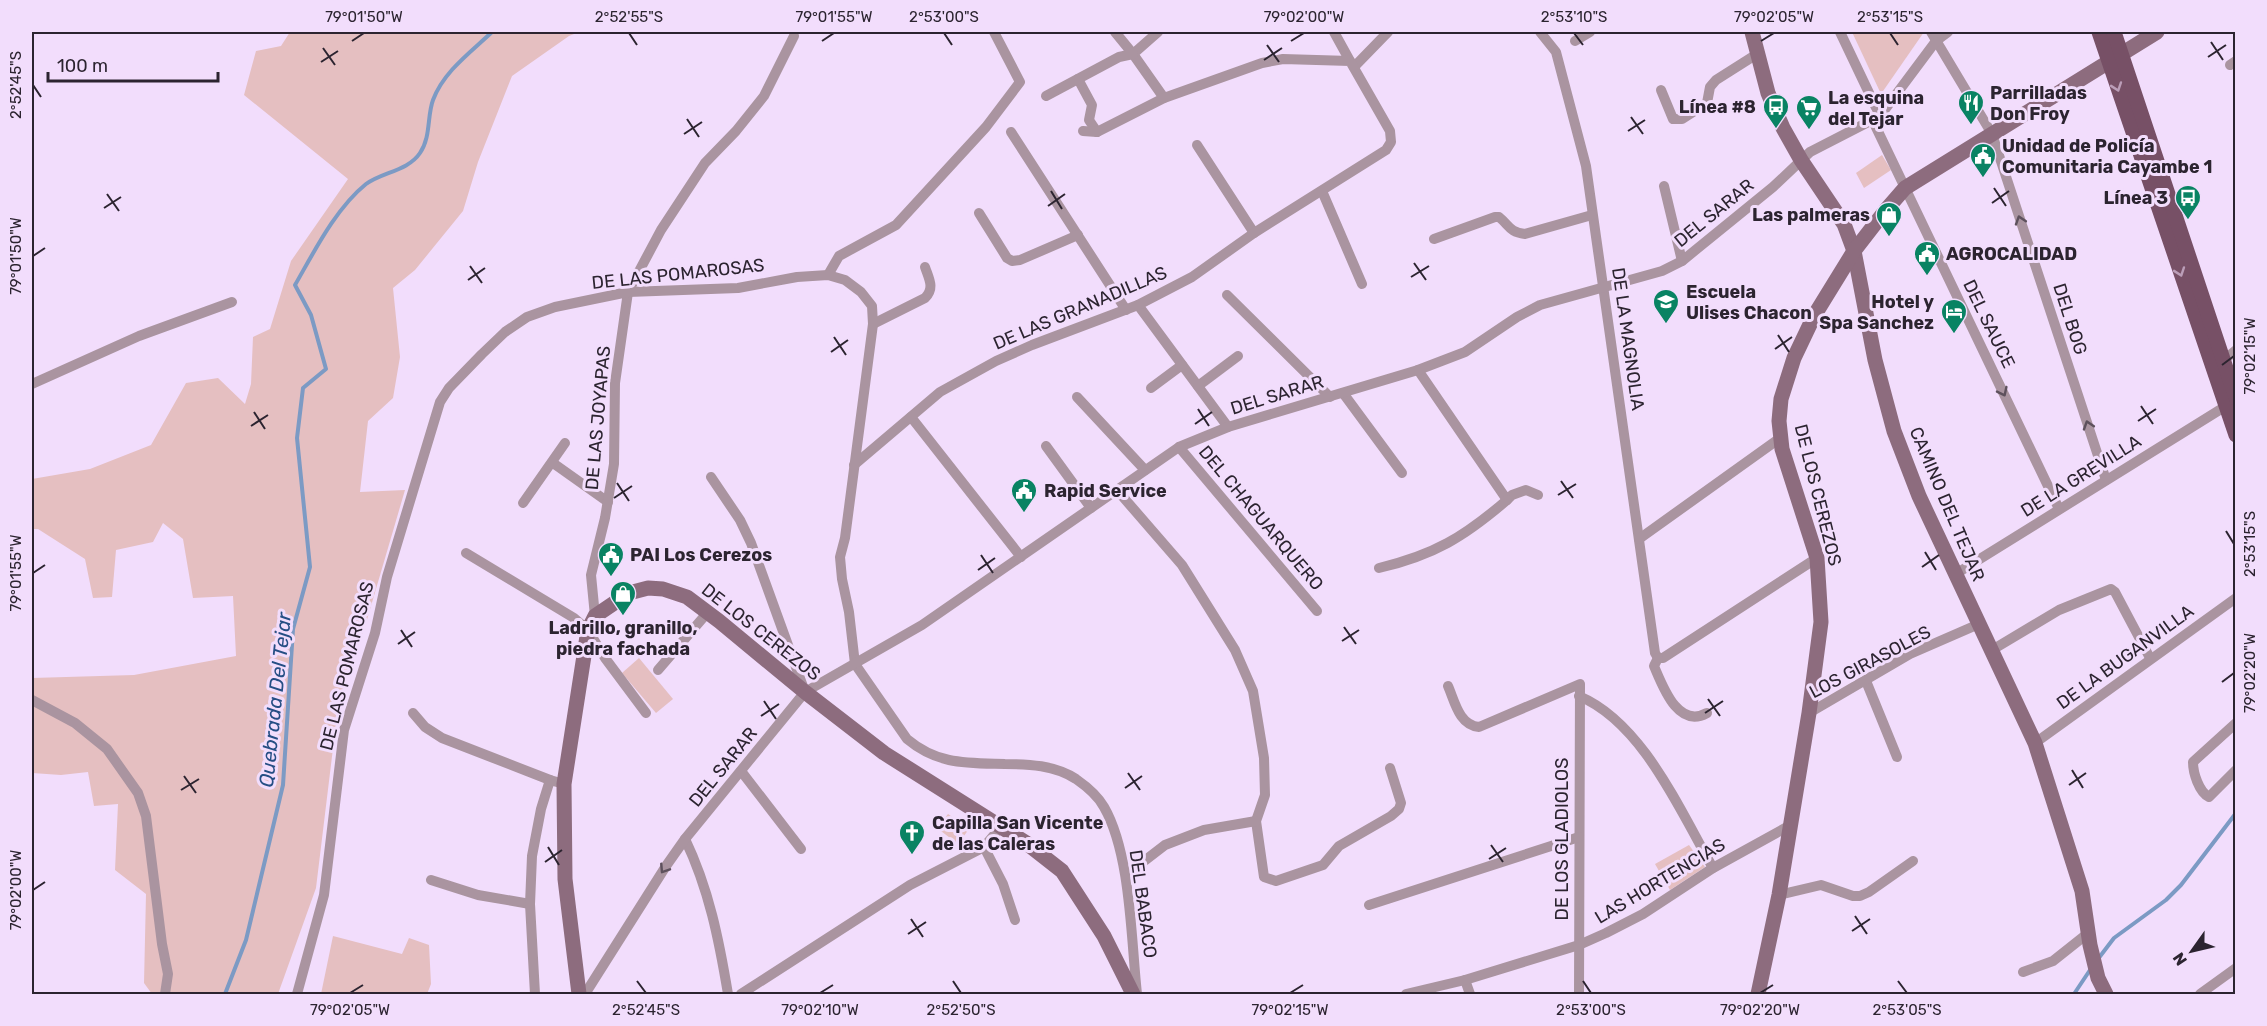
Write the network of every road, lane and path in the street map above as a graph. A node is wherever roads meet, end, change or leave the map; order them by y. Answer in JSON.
{"nodes":[{"id":1,"x":994,"y":32,"type":"edge"},
{"id":2,"x":1116,"y":32,"type":"edge"},
{"id":3,"x":1158,"y":32,"type":"edge"},
{"id":4,"x":1334,"y":32,"type":"edge"},
{"id":5,"x":1388,"y":32,"type":"edge"},
{"id":6,"x":1540,"y":32,"type":"edge"},
{"id":7,"x":1590,"y":32,"type":"edge"},
{"id":8,"x":1752,"y":32,"type":"edge"},
{"id":9,"x":1840,"y":32,"type":"edge"},
{"id":10,"x":1948,"y":32,"type":"edge"},
{"id":11,"x":2099,"y":32,"type":"edge"},
{"id":12,"x":2114,"y":32,"type":"edge"},
{"id":13,"x":2157,"y":32,"type":"edge"},
{"id":14,"x":794,"y":36,"type":"dead end"},
{"id":15,"x":1934,"y":36,"type":"edge"},
{"id":16,"x":1575,"y":41,"type":"dead end"},
{"id":17,"x":1133,"y":54,"type":"junction"},
{"id":18,"x":1757,"y":54,"type":"junction"},
{"id":19,"x":2115,"y":58,"type":"junction"},
{"id":20,"x":1352,"y":64,"type":"junction"},
{"id":21,"x":1078,"y":79,"type":"junction"},
{"id":22,"x":1661,"y":90,"type":"dead end"},
{"id":23,"x":1046,"y":96,"type":"dead end"},
{"id":24,"x":1164,"y":98,"type":"junction"},
{"id":25,"x":1876,"y":118,"type":"junction"},
{"id":26,"x":1083,"y":131,"type":"dead end"},
{"id":27,"x":1011,"y":132,"type":"dead end"},
{"id":28,"x":1097,"y":132,"type":"junction"},
{"id":29,"x":1992,"y":134,"type":"junction"},
{"id":30,"x":1197,"y":145,"type":"dead end"},
{"id":31,"x":1801,"y":160,"type":"junction"},
{"id":32,"x":1664,"y":186,"type":"dead end"},
{"id":33,"x":1905,"y":188,"type":"junction"},
{"id":34,"x":1322,"y":191,"type":"junction"},
{"id":35,"x":979,"y":213,"type":"dead end"},
{"id":36,"x":1593,"y":215,"type":"junction"},
{"id":37,"x":1254,"y":233,"type":"junction"},
{"id":38,"x":1078,"y":235,"type":"junction"},
{"id":39,"x":1434,"y":240,"type":"dead end"},
{"id":40,"x":1854,"y":250,"type":"junction"},
{"id":41,"x":1682,"y":261,"type":"junction"},
{"id":42,"x":925,"y":267,"type":"dead end"},
{"id":43,"x":828,"y":275,"type":"junction"},
{"id":44,"x":1362,"y":284,"type":"dead end"},
{"id":45,"x":1604,"y":288,"type":"junction"},
{"id":46,"x":628,"y":292,"type":"junction"},
{"id":47,"x":1227,"y":295,"type":"dead end"},
{"id":48,"x":232,"y":302,"type":"dead end"},
{"id":49,"x":1138,"y":305,"type":"junction"},
{"id":50,"x":1126,"y":310,"type":"junction"},
{"id":51,"x":873,"y":324,"type":"junction"},
{"id":52,"x":2235,"y":350,"type":"edge"},
{"id":53,"x":1238,"y":356,"type":"dead end"},
{"id":54,"x":2223,"y":361,"type":"junction"},
{"id":55,"x":1182,"y":365,"type":"junction"},
{"id":56,"x":1418,"y":370,"type":"junction"},
{"id":57,"x":32,"y":384,"type":"edge"},
{"id":58,"x":1198,"y":386,"type":"junction"},
{"id":59,"x":1151,"y":388,"type":"dead end"},
{"id":60,"x":1343,"y":393,"type":"junction"},
{"id":61,"x":1077,"y":397,"type":"dead end"},
{"id":62,"x":1330,"y":397,"type":"junction"},
{"id":63,"x":2231,"y":402,"type":"edge"},
{"id":64,"x":911,"y":417,"type":"junction"},
{"id":65,"x":1228,"y":427,"type":"junction"},
{"id":66,"x":2235,"y":435,"type":"edge"},
{"id":67,"x":1780,"y":438,"type":"junction"},
{"id":68,"x":565,"y":443,"type":"dead end"},
{"id":69,"x":1046,"y":446,"type":"dead end"},
{"id":70,"x":1179,"y":447,"type":"junction"},
{"id":71,"x":553,"y":464,"type":"junction"},
{"id":72,"x":854,"y":465,"type":"junction"},
{"id":73,"x":1145,"y":470,"type":"junction"},
{"id":74,"x":1402,"y":473,"type":"dead end"},
{"id":75,"x":711,"y":477,"type":"dead end"},
{"id":76,"x":2106,"y":480,"type":"junction"},
{"id":77,"x":1117,"y":490,"type":"junction"},
{"id":78,"x":1538,"y":495,"type":"dead end"},
{"id":79,"x":1507,"y":500,"type":"junction"},
{"id":80,"x":608,"y":502,"type":"junction"},
{"id":81,"x":523,"y":503,"type":"dead end"},
{"id":82,"x":1091,"y":508,"type":"junction"},
{"id":83,"x":2059,"y":509,"type":"junction"},
{"id":84,"x":1639,"y":539,"type":"junction"},
{"id":85,"x":466,"y":553,"type":"dead end"},
{"id":86,"x":1021,"y":557,"type":"junction"},
{"id":87,"x":1816,"y":558,"type":"junction"},
{"id":88,"x":1378,"y":568,"type":"dead end"},
{"id":89,"x":1954,"y":575,"type":"junction"},
{"id":90,"x":2235,"y":598,"type":"edge"},
{"id":91,"x":1317,"y":611,"type":"dead end"},
{"id":92,"x":708,"y":612,"type":"junction"},
{"id":93,"x":595,"y":616,"type":"junction"},
{"id":94,"x":1979,"y":624,"type":"junction"},
{"id":95,"x":588,"y":630,"type":"junction"},
{"id":96,"x":1992,"y":650,"type":"junction"},
{"id":97,"x":1658,"y":658,"type":"junction"},
{"id":98,"x":2150,"y":658,"type":"junction"},
{"id":99,"x":855,"y":663,"type":"junction"},
{"id":100,"x":658,"y":670,"type":"dead end"},
{"id":101,"x":1866,"y":681,"type":"junction"},
{"id":102,"x":1448,"y":686,"type":"dead end"},
{"id":103,"x":805,"y":692,"type":"junction"},
{"id":104,"x":1580,"y":696,"type":"junction"},
{"id":105,"x":32,"y":700,"type":"edge"},
{"id":106,"x":413,"y":713,"type":"dead end"},
{"id":107,"x":646,"y":713,"type":"dead end"},
{"id":108,"x":1707,"y":713,"type":"dead end"},
{"id":109,"x":1809,"y":714,"type":"junction"},
{"id":110,"x":2235,"y":723,"type":"edge"},
{"id":111,"x":2035,"y":743,"type":"junction"},
{"id":112,"x":1897,"y":757,"type":"dead end"},
{"id":113,"x":1390,"y":768,"type":"dead end"},
{"id":114,"x":2235,"y":770,"type":"edge"},
{"id":115,"x":741,"y":771,"type":"junction"},
{"id":116,"x":557,"y":782,"type":"junction"},
{"id":117,"x":1256,"y":821,"type":"junction"},
{"id":118,"x":1789,"y":826,"type":"junction"},
{"id":119,"x":1000,"y":828,"type":"junction"},
{"id":120,"x":1579,"y":837,"type":"junction"},
{"id":121,"x":685,"y":839,"type":"junction"},
{"id":122,"x":984,"y":846,"type":"junction"},
{"id":123,"x":801,"y":849,"type":"dead end"},
{"id":124,"x":1913,"y":861,"type":"dead end"},
{"id":125,"x":1713,"y":868,"type":"junction"},
{"id":126,"x":1126,"y":875,"type":"junction"},
{"id":127,"x":431,"y":880,"type":"dead end"},
{"id":128,"x":1779,"y":895,"type":"junction"},
{"id":129,"x":530,"y":904,"type":"junction"},
{"id":130,"x":1369,"y":905,"type":"dead end"},
{"id":131,"x":1015,"y":920,"type":"dead end"},
{"id":132,"x":2089,"y":939,"type":"junction"},
{"id":133,"x":1579,"y":945,"type":"junction"},
{"id":134,"x":2235,"y":968,"type":"edge"},
{"id":135,"x":2023,"y":972,"type":"dead end"},
{"id":136,"x":1465,"y":980,"type":"junction"},
{"id":137,"x":165,"y":994,"type":"edge"},
{"id":138,"x":297,"y":994,"type":"edge"},
{"id":139,"x":535,"y":994,"type":"edge"},
{"id":140,"x":579,"y":994,"type":"edge"},
{"id":141,"x":585,"y":994,"type":"edge"},
{"id":142,"x":728,"y":994,"type":"edge"},
{"id":143,"x":741,"y":994,"type":"edge"},
{"id":144,"x":1135,"y":994,"type":"edge"},
{"id":145,"x":1406,"y":994,"type":"edge"},
{"id":146,"x":1470,"y":994,"type":"edge"},
{"id":147,"x":1579,"y":994,"type":"edge"},
{"id":148,"x":1758,"y":994,"type":"edge"},
{"id":149,"x":2106,"y":994,"type":"edge"},
{"id":150,"x":2200,"y":994,"type":"edge"}],
"edges":[{"from":1,"to":43,"type":"street"},
{"from":2,"to":17,"type":"street"},
{"from":3,"to":17,"type":"street"},
{"from":4,"to":20,"type":"street"},
{"from":5,"to":20,"type":"street"},
{"from":6,"to":36,"type":"street","name":"DE LA MAGNOLIA"},
{"from":7,"to":16,"type":"street"},
{"from":8,"to":18,"type":"street","name":"CAMINO DEL TEJAR"},
{"from":9,"to":25,"type":"street","name":"DEL SAUCE"},
{"from":10,"to":15,"type":"street","name":"DEL SARAR"},
{"from":11,"to":19,"type":"main road"},
{"from":12,"to":19,"type":"main road"},
{"from":13,"to":19,"type":"street","name":"DE LOS CEREZOS"},
{"from":14,"to":46,"type":"street","name":"DE LAS JOYAPAS"},
{"from":15,"to":25,"type":"street","name":"DEL SARAR"},
{"from":15,"to":29,"type":"street","name":"DEL BOG"},
{"from":17,"to":21,"type":"street"},
{"from":17,"to":24,"type":"street"},
{"from":18,"to":22,"type":"street"},
{"from":18,"to":31,"type":"street","name":"CAMINO DEL TEJAR"},
{"from":19,"to":29,"type":"street","name":"DE LOS CEREZOS"},
{"from":19,"to":54,"type":"main road"},
{"from":19,"to":63,"type":"main road","one_way":true},
{"from":20,"to":24,"type":"street"},
{"from":20,"to":34,"type":"street","name":"DE LAS GRANADILLAS"},
{"from":21,"to":23,"type":"street"},
{"from":21,"to":28,"type":"street"},
{"from":24,"to":28,"type":"street"},
{"from":25,"to":31,"type":"street","name":"DEL SARAR"},
{"from":25,"to":33,"type":"street","name":"DEL SAUCE"},
{"from":26,"to":28,"type":"street"},
{"from":27,"to":38,"type":"street"},
{"from":29,"to":33,"type":"street","name":"DE LOS CEREZOS"},
{"from":76,"to":29,"type":"street","name":"DEL BOG","one_way":true},
{"from":30,"to":37,"type":"street"},
{"from":31,"to":40,"type":"street","name":"CAMINO DEL TEJAR"},
{"from":31,"to":41,"type":"street","name":"DEL SARAR"},
{"from":32,"to":41,"type":"street"},
{"from":33,"to":40,"type":"street","name":"DE LOS CEREZOS"},
{"from":33,"to":83,"type":"street","name":"DEL SAUCE","one_way":true},
{"from":34,"to":37,"type":"street","name":"DE LAS GRANADILLAS"},
{"from":34,"to":44,"type":"street"},
{"from":35,"to":38,"type":"street"},
{"from":36,"to":39,"type":"street"},
{"from":36,"to":45,"type":"street","name":"DE LA MAGNOLIA"},
{"from":37,"to":49,"type":"street","name":"DE LAS GRANADILLAS"},
{"from":38,"to":50,"type":"street"},
{"from":40,"to":67,"type":"street","name":"DE LOS CEREZOS"},
{"from":40,"to":89,"type":"street","name":"CAMINO DEL TEJAR"},
{"from":41,"to":45,"type":"street","name":"DEL SARAR"},
{"from":42,"to":51,"type":"street"},
{"from":43,"to":46,"type":"street","name":"DE LAS POMAROSAS"},
{"from":43,"to":51,"type":"street","name":"DE LAS POMAROSAS"},
{"from":45,"to":56,"type":"street","name":"DEL SARAR"},
{"from":45,"to":84,"type":"street","name":"DE LA MAGNOLIA"},
{"from":46,"to":80,"type":"street","name":"DE LAS JOYAPAS"},
{"from":46,"to":138,"type":"street","name":"DE LAS POMAROSAS"},
{"from":47,"to":62,"type":"street"},
{"from":48,"to":57,"type":"street"},
{"from":49,"to":50,"type":"street","name":"DE LAS GRANADILLAS"},
{"from":49,"to":55,"type":"street"},
{"from":50,"to":64,"type":"street","name":"DE LAS GRANADILLAS"},
{"from":51,"to":72,"type":"street","name":"DE LAS POMAROSAS"},
{"from":52,"to":54,"type":"street"},
{"from":53,"to":58,"type":"street"},
{"from":54,"to":63,"type":"main road"},
{"from":55,"to":58,"type":"street"},
{"from":55,"to":59,"type":"street"},
{"from":56,"to":60,"type":"street","name":"DEL SARAR"},
{"from":56,"to":79,"type":"street"},
{"from":58,"to":65,"type":"street"},
{"from":60,"to":62,"type":"street","name":"DEL SARAR"},
{"from":60,"to":74,"type":"street"},
{"from":61,"to":73,"type":"street"},
{"from":62,"to":65,"type":"street","name":"DEL SARAR"},
{"from":63,"to":66,"type":"main road"},
{"from":63,"to":76,"type":"street","name":"DE LA GREVILLA"},
{"from":64,"to":72,"type":"street","name":"DE LAS GRANADILLAS"},
{"from":64,"to":86,"type":"street"},
{"from":65,"to":70,"type":"street","name":"DEL SARAR"},
{"from":67,"to":84,"type":"street"},
{"from":67,"to":87,"type":"street","name":"DE LOS CEREZOS"},
{"from":68,"to":71,"type":"street"},
{"from":69,"to":82,"type":"street"},
{"from":70,"to":73,"type":"street","name":"DEL SARAR"},
{"from":70,"to":91,"type":"street","name":"DEL CHAGUARQUERO"},
{"from":71,"to":80,"type":"street"},
{"from":71,"to":81,"type":"street"},
{"from":72,"to":99,"type":"street","name":"DE LAS POMAROSAS"},
{"from":73,"to":77,"type":"street","name":"DEL SARAR"},
{"from":75,"to":103,"type":"street"},
{"from":76,"to":83,"type":"street","name":"DE LA GREVILLA"},
{"from":77,"to":82,"type":"street","name":"DEL SARAR"},
{"from":77,"to":117,"type":"street"},
{"from":78,"to":79,"type":"street"},
{"from":79,"to":88,"type":"street"},
{"from":80,"to":93,"type":"street","name":"DE LAS JOYAPAS"},
{"from":82,"to":86,"type":"street","name":"DEL SARAR"},
{"from":83,"to":89,"type":"street","name":"DE LA GREVILLA"},
{"from":84,"to":97,"type":"street","name":"DE LA MAGNOLIA"},
{"from":85,"to":95,"type":"street"},
{"from":86,"to":99,"type":"street","name":"DEL SARAR"},
{"from":87,"to":97,"type":"street"},
{"from":87,"to":109,"type":"street","name":"DE LOS CEREZOS"},
{"from":89,"to":94,"type":"street","name":"CAMINO DEL TEJAR"},
{"from":90,"to":98,"type":"street","name":"DE LA BUGANVILLA"},
{"from":92,"to":93,"type":"street","name":"DE LOS CEREZOS"},
{"from":92,"to":100,"type":"street"},
{"from":92,"to":103,"type":"street","name":"DE LOS CEREZOS"},
{"from":93,"to":95,"type":"street","name":"DE LOS CEREZOS"},
{"from":94,"to":96,"type":"street","name":"CAMINO DEL TEJAR"},
{"from":94,"to":101,"type":"street","name":"LOS GIRASOLES"},
{"from":95,"to":107,"type":"street"},
{"from":95,"to":116,"type":"street","name":"DE LOS CEREZOS"},
{"from":96,"to":98,"type":"street"},
{"from":96,"to":111,"type":"street","name":"CAMINO DEL TEJAR"},
{"from":97,"to":108,"type":"street","name":"DE LA MAGNOLIA"},
{"from":98,"to":111,"type":"street","name":"DE LA BUGANVILLA"},
{"from":99,"to":103,"type":"street","name":"DEL SARAR"},
{"from":99,"to":126,"type":"street","name":"DEL BABACO"},
{"from":101,"to":109,"type":"street","name":"LOS GIRASOLES"},
{"from":101,"to":112,"type":"street"},
{"from":102,"to":104,"type":"street","name":"DE LOS GLADIOLOS"},
{"from":103,"to":115,"type":"street","name":"DEL SARAR"},
{"from":103,"to":119,"type":"street","name":"DE LOS CEREZOS"},
{"from":104,"to":120,"type":"street","name":"DE LOS GLADIOLOS"},
{"from":104,"to":125,"type":"street"},
{"from":105,"to":137,"type":"street"},
{"from":106,"to":116,"type":"street"},
{"from":109,"to":118,"type":"street","name":"DE LOS CEREZOS"},
{"from":110,"to":114,"type":"street"},
{"from":111,"to":132,"type":"street","name":"CAMINO DEL TEJAR"},
{"from":113,"to":117,"type":"street"},
{"from":115,"to":121,"type":"street","name":"DEL SARAR"},
{"from":115,"to":123,"type":"street"},
{"from":116,"to":129,"type":"street"},
{"from":116,"to":140,"type":"street","name":"DE LOS CEREZOS"},
{"from":117,"to":126,"type":"street"},
{"from":118,"to":125,"type":"street","name":"LAS HORTENCIAS"},
{"from":118,"to":128,"type":"street","name":"DE LOS CEREZOS"},
{"from":119,"to":122,"type":"street"},
{"from":119,"to":144,"type":"street","name":"DE LOS CEREZOS"},
{"from":120,"to":130,"type":"street"},
{"from":120,"to":133,"type":"street","name":"DE LOS GLADIOLOS"},
{"from":121,"to":141,"type":"street","name":"DEL SARAR","one_way":true},
{"from":121,"to":142,"type":"street"},
{"from":122,"to":131,"type":"street"},
{"from":122,"to":143,"type":"street"},
{"from":124,"to":128,"type":"street"},
{"from":125,"to":133,"type":"street","name":"LAS HORTENCIAS"},
{"from":126,"to":144,"type":"street","name":"DEL BABACO"},
{"from":127,"to":129,"type":"street"},
{"from":128,"to":148,"type":"street","name":"DE LOS CEREZOS"},
{"from":129,"to":139,"type":"street"},
{"from":132,"to":135,"type":"street"},
{"from":132,"to":149,"type":"street","name":"CAMINO DEL TEJAR"},
{"from":133,"to":136,"type":"street","name":"LAS HORTENCIAS"},
{"from":133,"to":147,"type":"street","name":"DE LOS GLADIOLOS"},
{"from":134,"to":150,"type":"street"},
{"from":136,"to":145,"type":"street","name":"LAS HORTENCIAS"},
{"from":136,"to":146,"type":"street"}]}
